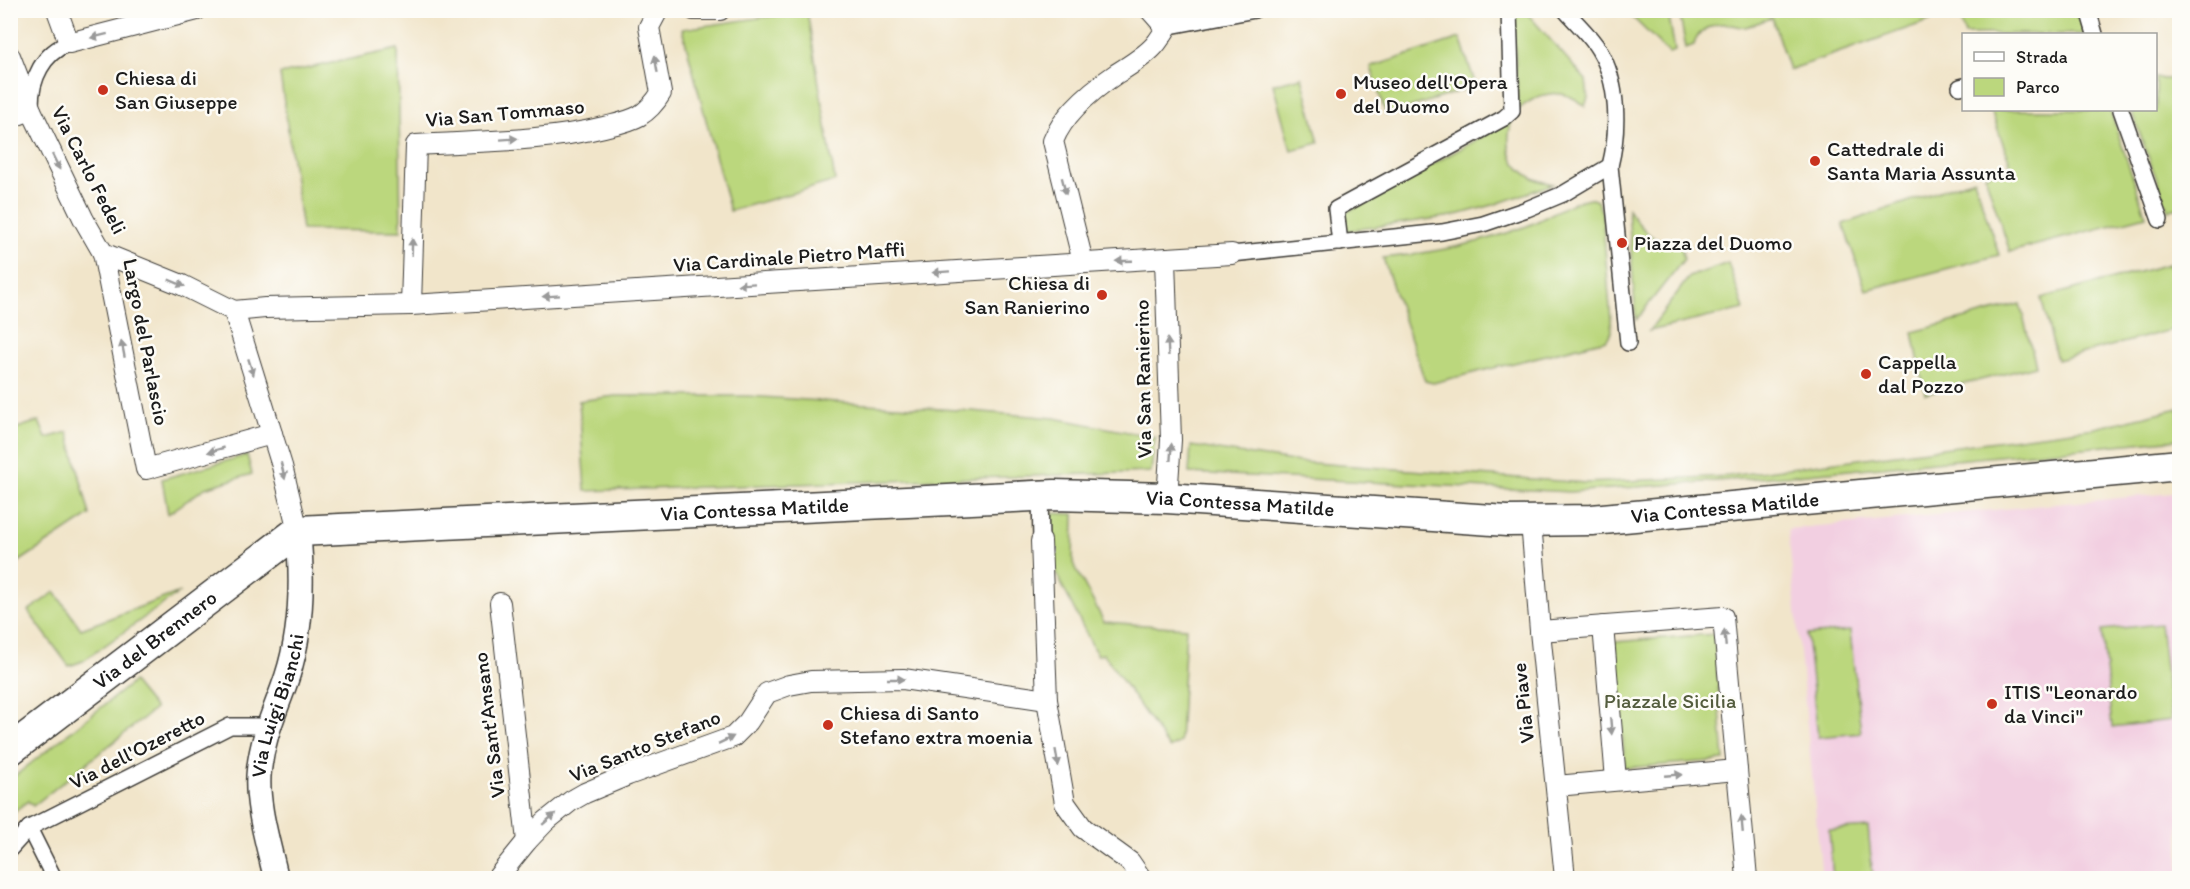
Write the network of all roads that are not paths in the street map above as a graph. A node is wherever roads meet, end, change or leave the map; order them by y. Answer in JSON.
{"nodes":[{"id":1,"x":57,"y":10,"type":"edge"},
{"id":2,"x":197,"y":10,"type":"edge"},
{"id":3,"x":658,"y":10,"type":"edge"},
{"id":4,"x":694,"y":10,"type":"edge"},
{"id":5,"x":720,"y":10,"type":"edge"},
{"id":6,"x":1150,"y":10,"type":"edge"},
{"id":7,"x":1177,"y":10,"type":"edge"},
{"id":8,"x":1255,"y":10,"type":"edge"},
{"id":9,"x":1509,"y":10,"type":"edge"},
{"id":10,"x":1565,"y":10,"type":"edge"},
{"id":11,"x":2088,"y":10,"type":"edge"},
{"id":12,"x":1165,"y":27,"type":"junction"},
{"id":13,"x":2095,"y":33,"type":"edge"},
{"id":14,"x":69,"y":43,"type":"junction"},
{"id":15,"x":10,"y":56,"type":"edge"},
{"id":16,"x":31,"y":110,"type":"junction"},
{"id":17,"x":2121,"y":111,"type":"edge"},
{"id":18,"x":10,"y":118,"type":"edge"},
{"id":19,"x":1610,"y":166,"type":"junction"},
{"id":20,"x":2160,"y":220,"type":"dead end"},
{"id":21,"x":1344,"y":242,"type":"junction"},
{"id":22,"x":104,"y":253,"type":"junction"},
{"id":23,"x":1232,"y":254,"type":"joint"},
{"id":24,"x":1165,"y":259,"type":"junction"},
{"id":25,"x":1083,"y":262,"type":"junction"},
{"id":26,"x":411,"y":305,"type":"junction"},
{"id":27,"x":234,"y":312,"type":"junction"},
{"id":28,"x":1628,"y":343,"type":"dead end"},
{"id":29,"x":272,"y":434,"type":"junction"},
{"id":30,"x":2180,"y":465,"type":"edge"},
{"id":31,"x":1040,"y":495,"type":"junction"},
{"id":32,"x":1167,"y":498,"type":"junction"},
{"id":33,"x":1531,"y":522,"type":"junction"},
{"id":34,"x":297,"y":531,"type":"junction"},
{"id":35,"x":1041,"y":541,"type":"joint"},
{"id":36,"x":500,"y":603,"type":"dead end"},
{"id":37,"x":1603,"y":626,"type":"junction"},
{"id":38,"x":1540,"y":632,"type":"junction"},
{"id":39,"x":1047,"y":700,"type":"junction"},
{"id":40,"x":267,"y":726,"type":"junction"},
{"id":41,"x":10,"y":750,"type":"edge"},
{"id":42,"x":1737,"y":770,"type":"junction"},
{"id":43,"x":1616,"y":780,"type":"junction"},
{"id":44,"x":1556,"y":786,"type":"junction"},
{"id":45,"x":29,"y":828,"type":"junction"},
{"id":46,"x":527,"y":841,"type":"junction"},
{"id":47,"x":10,"y":849,"type":"edge"},
{"id":48,"x":54,"y":879,"type":"edge"},
{"id":49,"x":276,"y":879,"type":"edge"},
{"id":50,"x":497,"y":879,"type":"edge"},
{"id":51,"x":1141,"y":879,"type":"edge"},
{"id":52,"x":1565,"y":879,"type":"edge"},
{"id":53,"x":1747,"y":879,"type":"edge"}],
"edges":[{"from":1,"to":14,"type":"street"},
{"from":2,"to":14,"type":"street","one_way":true},
{"from":26,"to":3,"type":"street","name":"Via San Tommaso","one_way":true},
{"from":4,"to":5,"type":"street"},
{"from":6,"to":12,"type":"street"},
{"from":7,"to":12,"type":"street"},
{"from":8,"to":12,"type":"street"},
{"from":9,"to":21,"type":"street"},
{"from":10,"to":19,"type":"street"},
{"from":11,"to":13,"type":"street"},
{"from":12,"to":25,"type":"street","one_way":true},
{"from":14,"to":16,"type":"street"},
{"from":15,"to":16,"type":"street","name":"Via Carlo Fedeli"},
{"from":16,"to":18,"type":"street"},
{"from":16,"to":22,"type":"street","name":"Via Carlo Fedeli","one_way":true},
{"from":17,"to":20,"type":"street"},
{"from":19,"to":21,"type":"street"},
{"from":19,"to":28,"type":"street"},
{"from":21,"to":23,"type":"street","name":"Via Cardinale Pietro Maffi"},
{"from":22,"to":27,"type":"street","name":"Largo del Parlascio","one_way":true},
{"from":29,"to":22,"type":"street","name":"Largo del Parlascio","one_way":true},
{"from":23,"to":24,"type":"street","name":"Via Cardinale Pietro Maffi"},
{"from":24,"to":25,"type":"street","name":"Via Cardinale Pietro Maffi","one_way":true},
{"from":32,"to":24,"type":"street","name":"Via San Ranierino","one_way":true},
{"from":25,"to":26,"type":"street","name":"Via Cardinale Pietro Maffi","one_way":true},
{"from":26,"to":27,"type":"street","name":"Via Cardinale Pietro Maffi"},
{"from":27,"to":29,"type":"street","one_way":true},
{"from":29,"to":34,"type":"street","one_way":true},
{"from":30,"to":33,"type":"main road","name":"Via Contessa Matilde"},
{"from":31,"to":32,"type":"main road","name":"Via Contessa Matilde"},
{"from":31,"to":34,"type":"main road","name":"Via Contessa Matilde"},
{"from":31,"to":35,"type":"street"},
{"from":32,"to":33,"type":"main road","name":"Via Contessa Matilde"},
{"from":33,"to":38,"type":"street","name":"Via Piave"},
{"from":34,"to":40,"type":"street","name":"Via Luigi Bianchi"},
{"from":34,"to":41,"type":"main road","name":"Via del Brennero"},
{"from":35,"to":39,"type":"street"},
{"from":36,"to":46,"type":"street","name":"Via Sant'Ansano"},
{"from":37,"to":38,"type":"street"},
{"from":42,"to":37,"type":"street","one_way":true},
{"from":37,"to":43,"type":"street","one_way":true},
{"from":38,"to":44,"type":"street","name":"Via Piave"},
{"from":46,"to":39,"type":"street","name":"Via Santo Stefano","one_way":true},
{"from":39,"to":51,"type":"street","one_way":true},
{"from":40,"to":45,"type":"street","name":"Via dell'Ozeretto"},
{"from":40,"to":49,"type":"street","name":"Via Luigi Bianchi"},
{"from":43,"to":42,"type":"street","one_way":true},
{"from":53,"to":42,"type":"street","one_way":true},
{"from":43,"to":44,"type":"street"},
{"from":44,"to":52,"type":"street","name":"Via Piave"},
{"from":45,"to":47,"type":"street"},
{"from":45,"to":48,"type":"street"},
{"from":46,"to":50,"type":"street","name":"Via Santo Stefano"}]}
